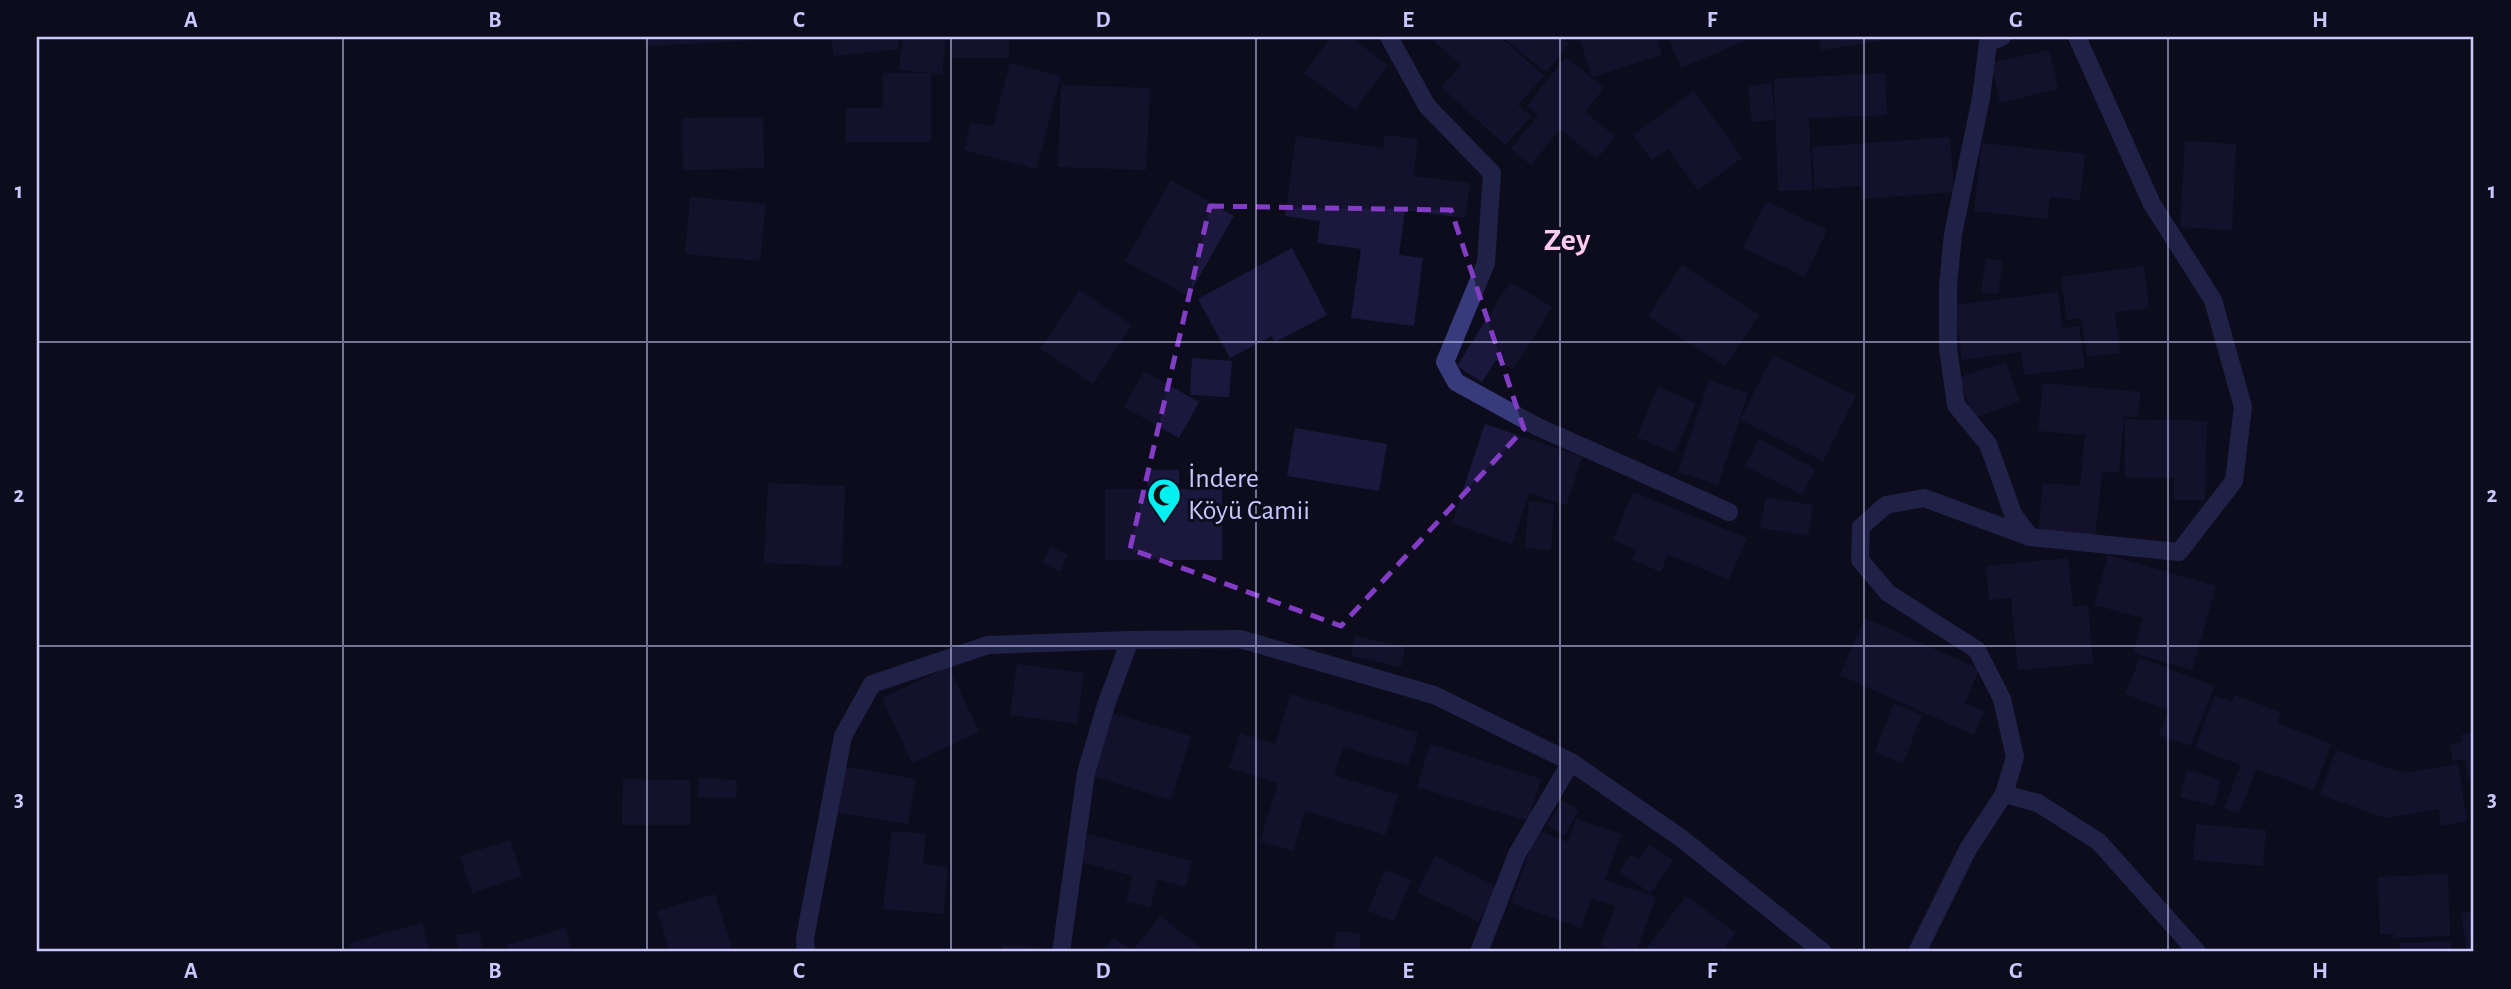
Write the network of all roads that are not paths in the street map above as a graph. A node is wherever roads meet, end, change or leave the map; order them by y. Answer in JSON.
{"nodes":[{"id":1,"x":1389,"y":37,"type":"edge"},
{"id":2,"x":2002,"y":37,"type":"edge"},
{"id":3,"x":2077,"y":37,"type":"edge"},
{"id":4,"x":1729,"y":512,"type":"dead end"},
{"id":5,"x":2030,"y":537,"type":"junction"},
{"id":6,"x":1130,"y":640,"type":"junction"},
{"id":7,"x":1571,"y":762,"type":"junction"},
{"id":8,"x":2004,"y":794,"type":"junction"},
{"id":9,"x":1917,"y":951,"type":"edge"},
{"id":10,"x":806,"y":952,"type":"edge"},
{"id":11,"x":1061,"y":952,"type":"edge"},
{"id":12,"x":1479,"y":952,"type":"edge"},
{"id":13,"x":1823,"y":952,"type":"edge"},
{"id":14,"x":2197,"y":952,"type":"edge"}],
"edges":[{"from":1,"to":4,"type":"street"},
{"from":2,"to":5,"type":"street"},
{"from":3,"to":5,"type":"street"},
{"from":5,"to":8,"type":"street"},
{"from":6,"to":7,"type":"street"},
{"from":6,"to":10,"type":"street"},
{"from":6,"to":11,"type":"street"},
{"from":7,"to":12,"type":"street"},
{"from":7,"to":13,"type":"street"},
{"from":8,"to":9,"type":"street"},
{"from":8,"to":14,"type":"street"}]}
